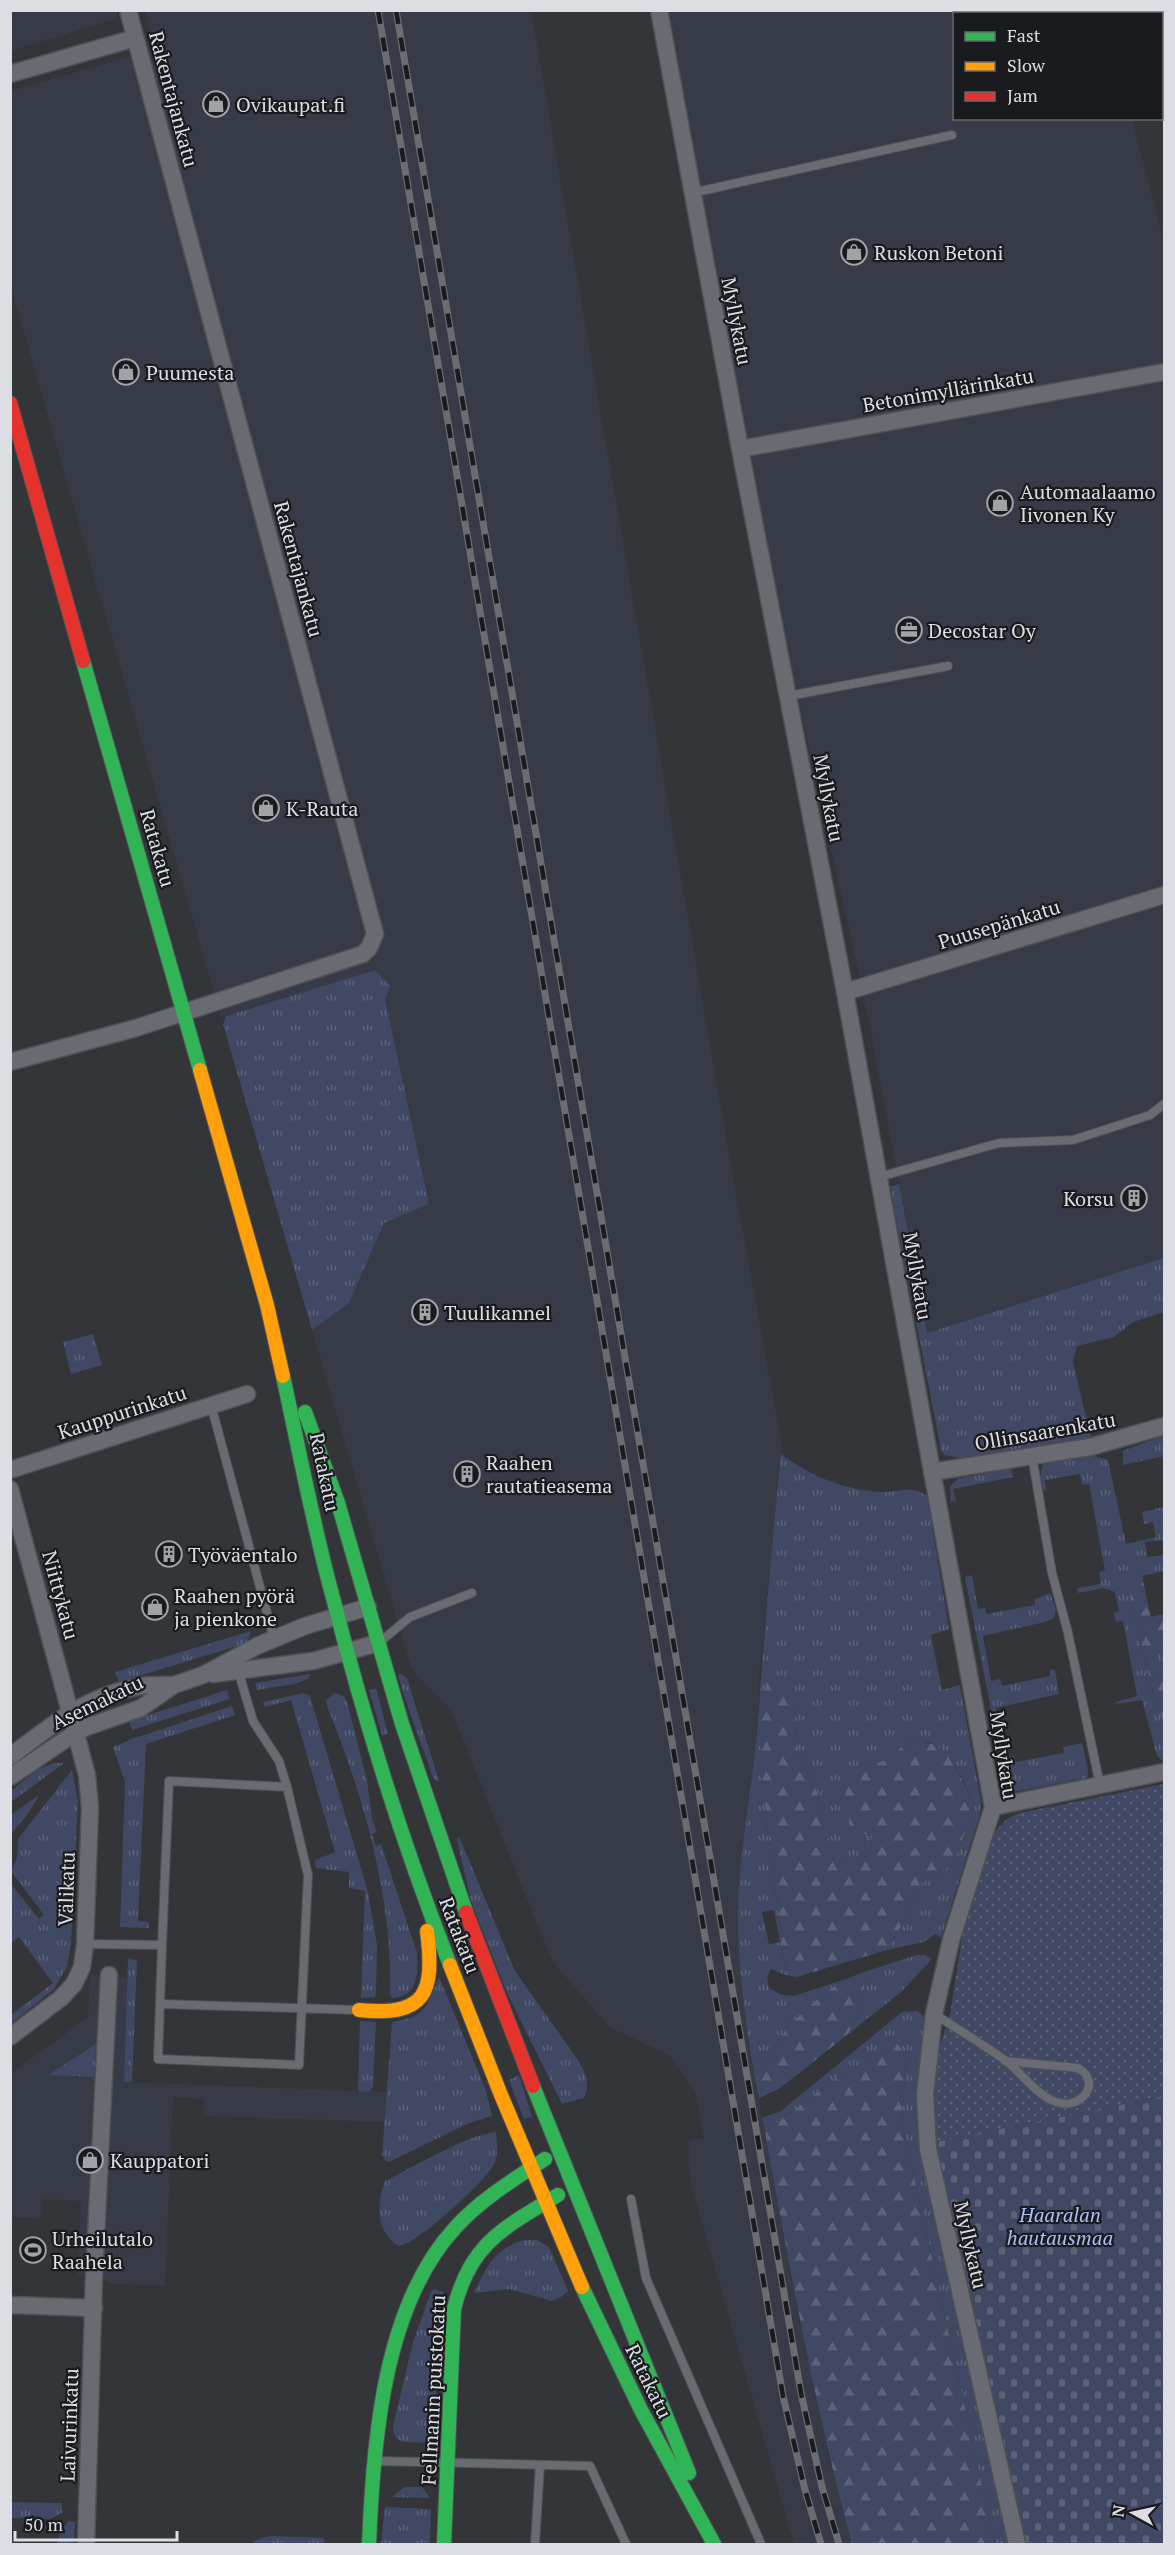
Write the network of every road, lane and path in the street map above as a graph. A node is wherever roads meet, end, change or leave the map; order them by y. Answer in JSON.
{"nodes":[{"id":1,"x":128,"y":10,"type":"edge"},
{"id":2,"x":659,"y":10,"type":"edge"},
{"id":3,"x":135,"y":38,"type":"junction"},
{"id":4,"x":10,"y":74,"type":"edge"},
{"id":5,"x":952,"y":135,"type":"dead end"},
{"id":6,"x":692,"y":194,"type":"junction"},
{"id":7,"x":1164,"y":372,"type":"edge"},
{"id":8,"x":10,"y":403,"type":"edge"},
{"id":9,"x":740,"y":449,"type":"junction"},
{"id":10,"x":948,"y":666,"type":"dead end"},
{"id":11,"x":788,"y":696,"type":"junction"},
{"id":12,"x":1164,"y":895,"type":"edge"},
{"id":13,"x":845,"y":992,"type":"junction"},
{"id":14,"x":185,"y":1012,"type":"junction"},
{"id":15,"x":10,"y":1062,"type":"edge"},
{"id":16,"x":1164,"y":1104,"type":"edge"},
{"id":17,"x":879,"y":1177,"type":"junction"},
{"id":18,"x":267,"y":1305,"type":"junction"},
{"id":19,"x":247,"y":1394,"type":"dead end"},
{"id":20,"x":211,"y":1405,"type":"junction"},
{"id":21,"x":1164,"y":1426,"type":"edge"},
{"id":22,"x":1032,"y":1456,"type":"junction"},
{"id":23,"x":10,"y":1470,"type":"edge"},
{"id":24,"x":932,"y":1472,"type":"junction"},
{"id":25,"x":10,"y":1489,"type":"edge"},
{"id":26,"x":472,"y":1593,"type":"dead end"},
{"id":27,"x":368,"y":1607,"type":"junction"},
{"id":28,"x":338,"y":1616,"type":"junction"},
{"id":29,"x":274,"y":1639,"type":"junction"},
{"id":30,"x":378,"y":1643,"type":"junction"},
{"id":31,"x":347,"y":1652,"type":"junction"},
{"id":32,"x":238,"y":1671,"type":"junction"},
{"id":33,"x":203,"y":1675,"type":"junction"},
{"id":34,"x":174,"y":1685,"type":"junction"},
{"id":35,"x":70,"y":1713,"type":"junction"},
{"id":36,"x":76,"y":1733,"type":"junction"},
{"id":37,"x":10,"y":1756,"type":"edge"},
{"id":38,"x":1164,"y":1772,"type":"edge"},
{"id":39,"x":10,"y":1777,"type":"edge"},
{"id":40,"x":1100,"y":1785,"type":"junction"},
{"id":41,"x":286,"y":1787,"type":"junction"},
{"id":42,"x":993,"y":1807,"type":"junction"},
{"id":43,"x":410,"y":1858,"type":"junction"},
{"id":44,"x":85,"y":1944,"type":"junction"},
{"id":45,"x":162,"y":1945,"type":"junction"},
{"id":46,"x":110,"y":1975,"type":"dead end"},
{"id":47,"x":160,"y":2004,"type":"junction"},
{"id":48,"x":302,"y":2009,"type":"junction"},
{"id":49,"x":359,"y":2010,"type":"joint"},
{"id":50,"x":934,"y":2014,"type":"junction"},
{"id":51,"x":10,"y":2037,"type":"edge"},
{"id":52,"x":1005,"y":2061,"type":"junction"},
{"id":53,"x":558,"y":2151,"type":"junction"},
{"id":54,"x":532,"y":2167,"type":"junction"},
{"id":55,"x":573,"y":2186,"type":"junction"},
{"id":56,"x":631,"y":2199,"type":"dead end"},
{"id":57,"x":547,"y":2202,"type":"junction"},
{"id":58,"x":10,"y":2305,"type":"edge"},
{"id":59,"x":94,"y":2308,"type":"junction"},
{"id":60,"x":373,"y":2460,"type":"junction"},
{"id":61,"x":447,"y":2462,"type":"junction"},
{"id":62,"x":540,"y":2465,"type":"junction"},
{"id":63,"x":86,"y":2544,"type":"edge"},
{"id":64,"x":369,"y":2544,"type":"edge"},
{"id":65,"x":444,"y":2544,"type":"edge"},
{"id":66,"x":535,"y":2544,"type":"edge"},
{"id":67,"x":626,"y":2544,"type":"edge"},
{"id":68,"x":715,"y":2544,"type":"edge"},
{"id":69,"x":761,"y":2544,"type":"edge"},
{"id":70,"x":1017,"y":2544,"type":"edge"}],
"edges":[{"from":1,"to":3,"type":"street","name":"Rakentajankatu"},
{"from":2,"to":6,"type":"street","name":"Myllykatu"},
{"from":3,"to":4,"type":"street"},
{"from":3,"to":14,"type":"street","name":"Rakentajankatu"},
{"from":5,"to":6,"type":"lane"},
{"from":6,"to":9,"type":"street","name":"Myllykatu"},
{"from":7,"to":9,"type":"street","name":"Betonimyllärinkatu"},
{"from":8,"to":14,"type":"main road","name":"Ratakatu"},
{"from":9,"to":11,"type":"street","name":"Myllykatu"},
{"from":10,"to":11,"type":"lane"},
{"from":11,"to":13,"type":"street","name":"Myllykatu"},
{"from":12,"to":13,"type":"street","name":"Puusepänkatu"},
{"from":13,"to":17,"type":"street","name":"Myllykatu"},
{"from":14,"to":15,"type":"street","name":"Rakentajankatu"},
{"from":14,"to":18,"type":"main road","name":"Ratakatu"},
{"from":16,"to":17,"type":"lane"},
{"from":17,"to":24,"type":"street","name":"Myllykatu"},
{"from":18,"to":27,"type":"main road","name":"Ratakatu"},
{"from":18,"to":28,"type":"main road","name":"Ratakatu"},
{"from":19,"to":20,"type":"street","name":"Kauppurinkatu"},
{"from":20,"to":23,"type":"street","name":"Kauppurinkatu"},
{"from":20,"to":29,"type":"lane"},
{"from":21,"to":22,"type":"street","name":"Ollinsaarenkatu"},
{"from":22,"to":24,"type":"street","name":"Ollinsaarenkatu"},
{"from":22,"to":40,"type":"lane"},
{"from":24,"to":42,"type":"street","name":"Myllykatu"},
{"from":25,"to":35,"type":"street","name":"Niittykatu"},
{"from":26,"to":30,"type":"lane"},
{"from":27,"to":28,"type":"street","name":"Asemakatu"},
{"from":27,"to":30,"type":"main road","name":"Ratakatu"},
{"from":28,"to":29,"type":"street","name":"Asemakatu"},
{"from":28,"to":31,"type":"main road","name":"Ratakatu"},
{"from":29,"to":33,"type":"street","name":"Asemakatu"},
{"from":30,"to":31,"type":"street","name":"Asemakatu"},
{"from":30,"to":53,"type":"main road","name":"Ratakatu"},
{"from":31,"to":32,"type":"street","name":"Asemakatu"},
{"from":31,"to":43,"type":"main road","name":"Ratakatu"},
{"from":32,"to":33,"type":"street","name":"Asemakatu"},
{"from":32,"to":41,"type":"lane"},
{"from":33,"to":34,"type":"street","name":"Asemakatu"},
{"from":34,"to":35,"type":"street","name":"Asemakatu"},
{"from":34,"to":36,"type":"street","name":"Asemakatu"},
{"from":35,"to":36,"type":"street","name":"Välikatu"},
{"from":35,"to":37,"type":"street","name":"Asemakatu"},
{"from":36,"to":39,"type":"street","name":"Asemakatu"},
{"from":36,"to":44,"type":"street","name":"Välikatu"},
{"from":38,"to":40,"type":"street"},
{"from":40,"to":42,"type":"street"},
{"from":41,"to":45,"type":"lane"},
{"from":41,"to":48,"type":"lane"},
{"from":42,"to":50,"type":"street","name":"Myllykatu"},
{"from":43,"to":49,"type":"main road"},
{"from":43,"to":54,"type":"main road","name":"Ratakatu"},
{"from":44,"to":45,"type":"lane"},
{"from":44,"to":51,"type":"street","name":"Välikatu"},
{"from":45,"to":47,"type":"lane"},
{"from":46,"to":59,"type":"street","name":"Laivurinkatu"},
{"from":47,"to":48,"type":"lane"},
{"from":47,"to":48,"type":"lane"},
{"from":48,"to":49,"type":"lane"},
{"from":50,"to":52,"type":"lane"},
{"from":50,"to":70,"type":"street","name":"Myllykatu"},
{"from":52,"to":52,"type":"lane"},
{"from":53,"to":54,"type":"main road","name":"Fellmanin puistokatu"},
{"from":53,"to":55,"type":"main road","name":"Ratakatu"},
{"from":54,"to":57,"type":"main road","name":"Ratakatu"},
{"from":54,"to":60,"type":"main road","name":"Fellmanin puistokatu"},
{"from":55,"to":57,"type":"main road","name":"Fellmanin puistokatu"},
{"from":55,"to":68,"type":"main road","name":"Ratakatu"},
{"from":56,"to":69,"type":"lane"},
{"from":57,"to":61,"type":"main road","name":"Fellmanin puistokatu"},
{"from":57,"to":68,"type":"main road","name":"Ratakatu"},
{"from":58,"to":59,"type":"street"},
{"from":59,"to":63,"type":"street","name":"Laivurinkatu"},
{"from":60,"to":61,"type":"lane"},
{"from":60,"to":64,"type":"main road","name":"Fellmanin puistokatu"},
{"from":61,"to":62,"type":"lane"},
{"from":61,"to":65,"type":"main road","name":"Fellmanin puistokatu"},
{"from":62,"to":66,"type":"lane"},
{"from":62,"to":67,"type":"lane"}]}
